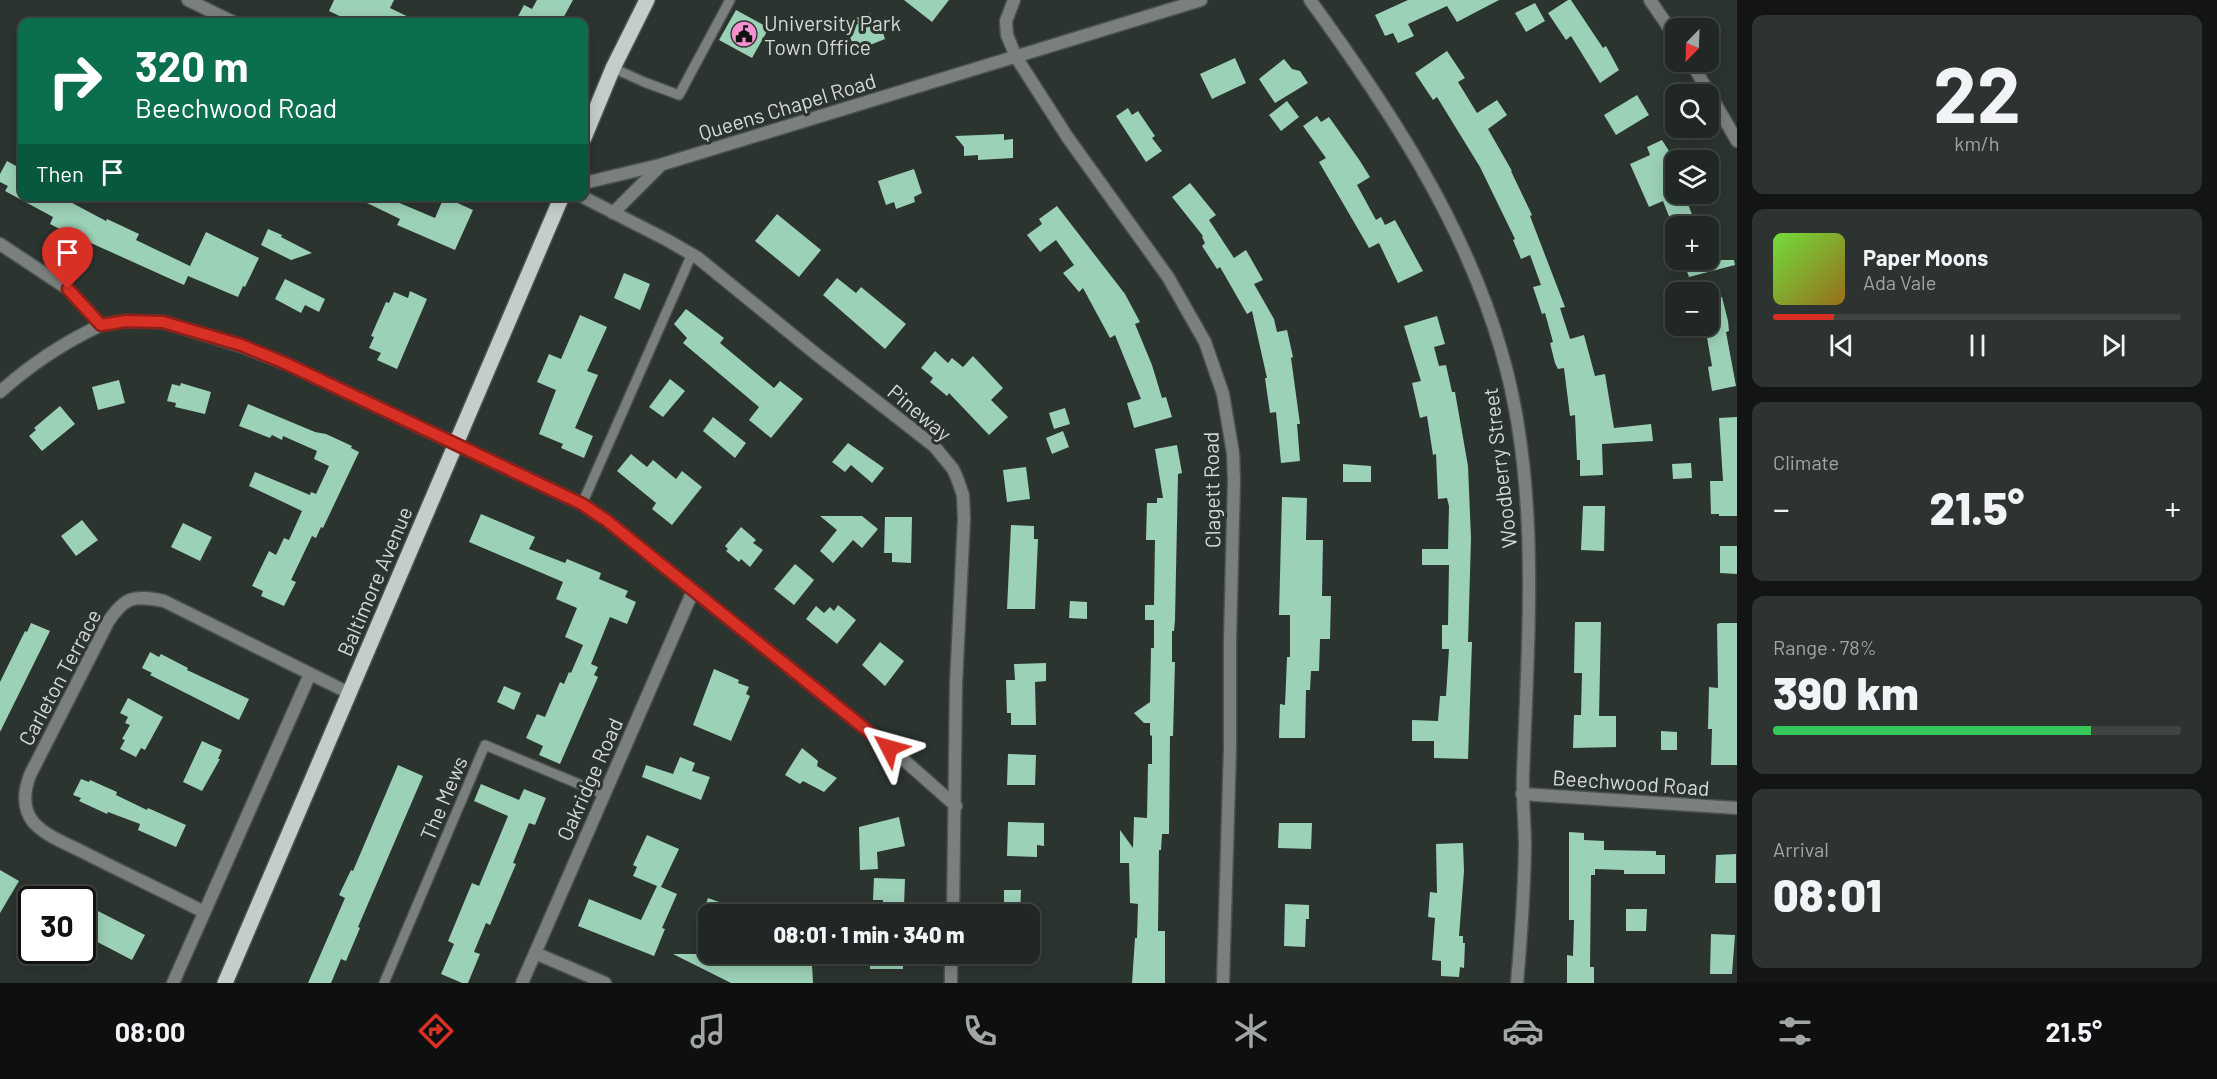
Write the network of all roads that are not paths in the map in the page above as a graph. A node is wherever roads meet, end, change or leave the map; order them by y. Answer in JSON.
{"nodes":[{"id":1,"x":188,"y":0,"type":"edge"},
{"id":2,"x":646,"y":0,"type":"edge"},
{"id":3,"x":729,"y":0,"type":"edge"},
{"id":4,"x":1014,"y":0,"type":"edge"},
{"id":5,"x":1201,"y":0,"type":"edge"},
{"id":6,"x":1310,"y":0,"type":"edge"},
{"id":7,"x":1650,"y":0,"type":"edge"},
{"id":8,"x":225,"y":18,"type":"edge"},
{"id":9,"x":1665,"y":22,"type":"edge"},
{"id":10,"x":1016,"y":57,"type":"junction"},
{"id":11,"x":613,"y":68,"type":"junction"},
{"id":12,"x":1697,"y":72,"type":"edge"},
{"id":13,"x":588,"y":128,"type":"edge"},
{"id":14,"x":1737,"y":141,"type":"edge"},
{"id":15,"x":660,"y":165,"type":"junction"},
{"id":16,"x":588,"y":182,"type":"edge"},
{"id":17,"x":588,"y":200,"type":"edge"},
{"id":18,"x":560,"y":201,"type":"edge"},
{"id":19,"x":613,"y":213,"type":"junction"},
{"id":20,"x":0,"y":244,"type":"edge"},
{"id":21,"x":692,"y":254,"type":"junction"},
{"id":22,"x":101,"y":325,"type":"junction"},
{"id":23,"x":0,"y":392,"type":"edge"},
{"id":24,"x":455,"y":445,"type":"junction"},
{"id":25,"x":582,"y":504,"type":"junction"},
{"id":26,"x":693,"y":591,"type":"junction"},
{"id":27,"x":310,"y":674,"type":"junction"},
{"id":28,"x":349,"y":693,"type":"junction"},
{"id":29,"x":603,"y":794,"type":"junction"},
{"id":30,"x":1522,"y":794,"type":"junction"},
{"id":31,"x":956,"y":806,"type":"junction"},
{"id":32,"x":1737,"y":808,"type":"edge"},
{"id":33,"x":952,"y":904,"type":"edge"},
{"id":34,"x":204,"y":912,"type":"junction"},
{"id":35,"x":535,"y":953,"type":"junction"},
{"id":36,"x":951,"y":964,"type":"edge"},
{"id":37,"x":173,"y":983,"type":"edge"},
{"id":38,"x":225,"y":983,"type":"edge"},
{"id":39,"x":384,"y":983,"type":"edge"},
{"id":40,"x":522,"y":983,"type":"edge"},
{"id":41,"x":605,"y":983,"type":"edge"},
{"id":42,"x":951,"y":983,"type":"edge"},
{"id":43,"x":1223,"y":983,"type":"edge"},
{"id":44,"x":1517,"y":983,"type":"edge"}],
"edges":[{"from":1,"to":8,"type":"street"},
{"from":2,"to":11,"type":"main road"},
{"from":3,"to":11,"type":"lane"},
{"from":4,"to":10,"type":"street","name":"Clagett Road"},
{"from":5,"to":10,"type":"street","name":"Queens Chapel Road"},
{"from":6,"to":30,"type":"street","name":"Woodberry Street"},
{"from":7,"to":9,"type":"street"},
{"from":10,"to":15,"type":"street","name":"Queens Chapel Road"},
{"from":10,"to":43,"type":"street","name":"Clagett Road"},
{"from":11,"to":13,"type":"main road"},
{"from":12,"to":14,"type":"street"},
{"from":15,"to":16,"type":"street","name":"Queens Chapel Road"},
{"from":15,"to":19,"type":"street","name":"Queens Chapel Road"},
{"from":17,"to":19,"type":"street","name":"Pineway"},
{"from":18,"to":24,"type":"main road","name":"Baltimore Avenue"},
{"from":19,"to":21,"type":"street","name":"Pineway"},
{"from":20,"to":22,"type":"street"},
{"from":21,"to":25,"type":"lane"},
{"from":21,"to":31,"type":"street","name":"Pineway"},
{"from":22,"to":23,"type":"street"},
{"from":22,"to":24,"type":"street"},
{"from":24,"to":25,"type":"street"},
{"from":24,"to":28,"type":"main road","name":"Baltimore Avenue"},
{"from":25,"to":26,"type":"street"},
{"from":26,"to":29,"type":"street","name":"Oakridge Road"},
{"from":26,"to":31,"type":"street"},
{"from":27,"to":28,"type":"street","name":"Carleton Terrace"},
{"from":27,"to":34,"type":"street"},
{"from":27,"to":34,"type":"street","name":"Carleton Terrace"},
{"from":28,"to":38,"type":"main road","name":"Baltimore Avenue"},
{"from":29,"to":35,"type":"street","name":"Oakridge Road"},
{"from":29,"to":39,"type":"lane","name":"The Mews"},
{"from":30,"to":32,"type":"street","name":"Beechwood Road"},
{"from":30,"to":44,"type":"street","name":"Woodberry Street"},
{"from":31,"to":33,"type":"street","name":"Pineway"},
{"from":34,"to":37,"type":"street"},
{"from":35,"to":40,"type":"street","name":"Oakridge Road"},
{"from":35,"to":41,"type":"street"},
{"from":36,"to":42,"type":"street"}]}
